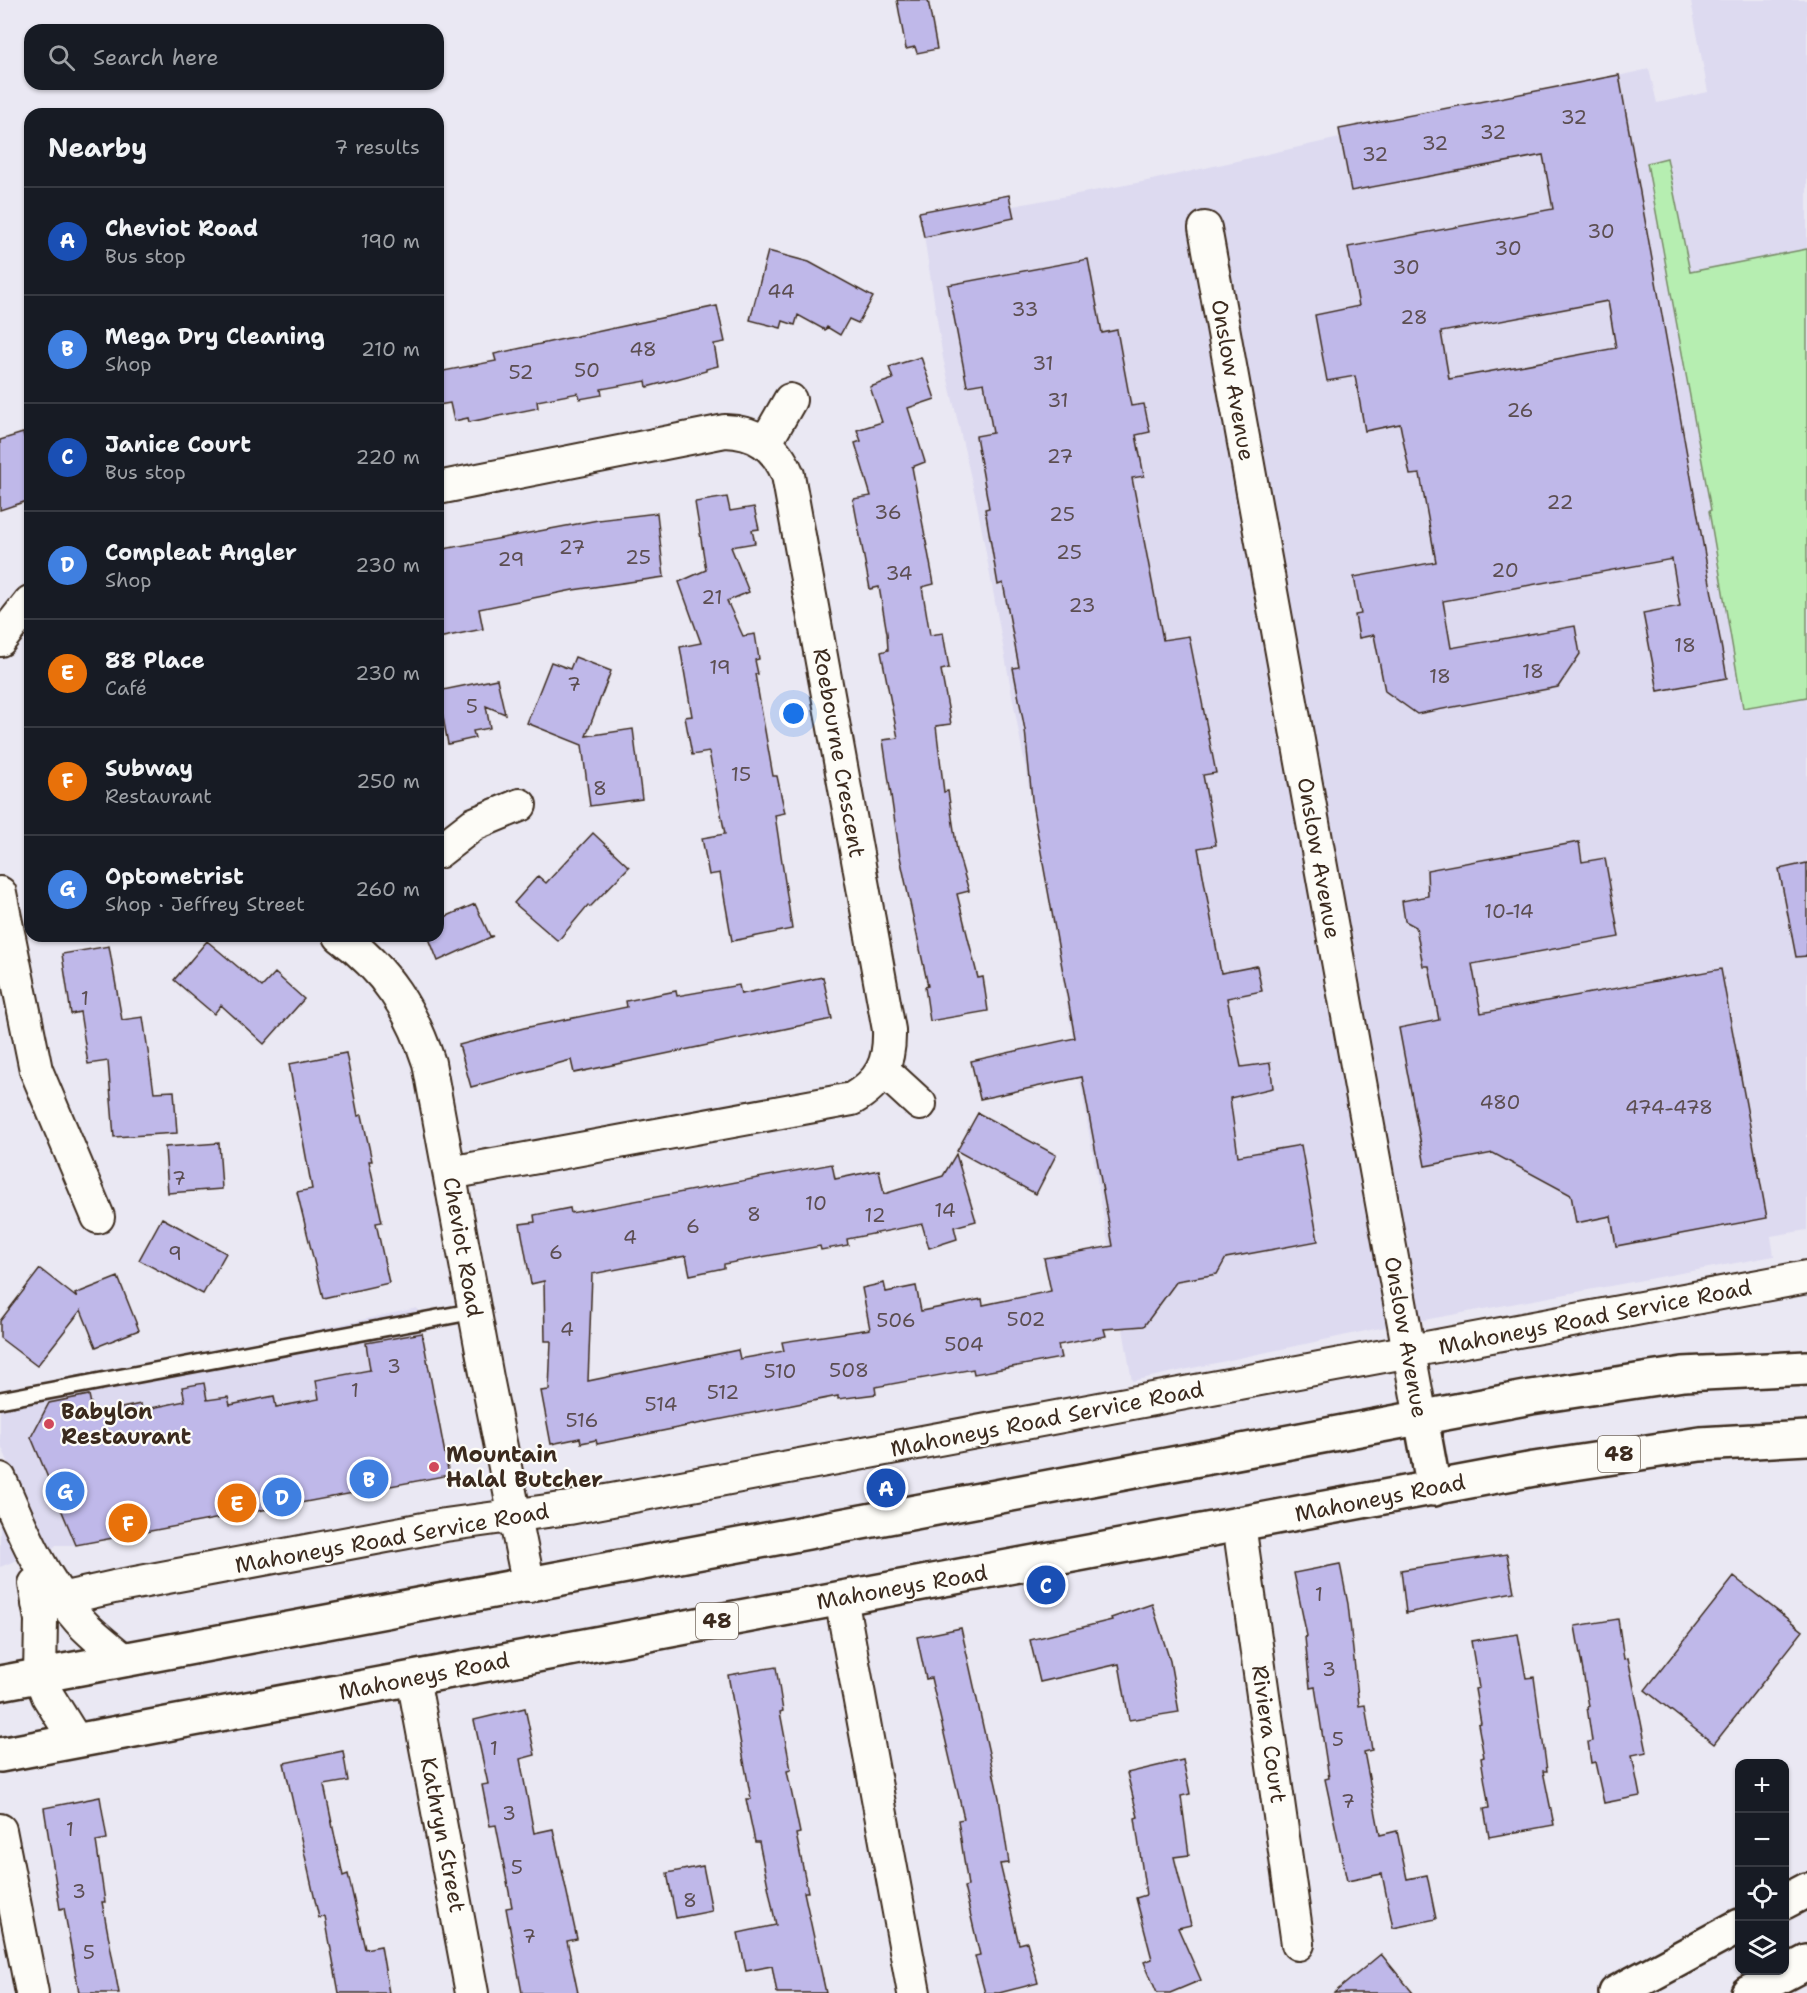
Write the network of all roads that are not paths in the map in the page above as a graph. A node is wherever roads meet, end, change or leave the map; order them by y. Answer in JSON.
{"nodes":[{"id":1,"x":1205,"y":228,"type":"dead end"},
{"id":2,"x":790,"y":400,"type":"dead end"},
{"id":3,"x":766,"y":442,"type":"junction"},
{"id":4,"x":444,"y":487,"type":"edge"},
{"id":5,"x":24,"y":610,"type":"edge"},
{"id":6,"x":0,"y":640,"type":"edge"},
{"id":7,"x":520,"y":805,"type":"dead end"},
{"id":8,"x":444,"y":847,"type":"edge"},
{"id":9,"x":0,"y":893,"type":"edge"},
{"id":10,"x":13,"y":933,"type":"edge"},
{"id":11,"x":348,"y":942,"type":"edge"},
{"id":12,"x":884,"y":1071,"type":"junction"},
{"id":13,"x":920,"y":1104,"type":"dead end"},
{"id":14,"x":450,"y":1173,"type":"junction"},
{"id":15,"x":98,"y":1217,"type":"dead end"},
{"id":16,"x":1807,"y":1277,"type":"edge"},
{"id":17,"x":475,"y":1311,"type":"junction"},
{"id":18,"x":1408,"y":1352,"type":"junction"},
{"id":19,"x":1807,"y":1368,"type":"edge"},
{"id":20,"x":0,"y":1400,"type":"edge"},
{"id":21,"x":1421,"y":1418,"type":"junction"},
{"id":22,"x":1807,"y":1438,"type":"edge"},
{"id":23,"x":0,"y":1479,"type":"edge"},
{"id":24,"x":1434,"y":1489,"type":"junction"},
{"id":25,"x":514,"y":1515,"type":"junction"},
{"id":26,"x":1239,"y":1524,"type":"junction"},
{"id":27,"x":529,"y":1586,"type":"junction"},
{"id":28,"x":841,"y":1598,"type":"junction"},
{"id":29,"x":50,"y":1602,"type":"junction"},
{"id":30,"x":124,"y":1660,"type":"junction"},
{"id":31,"x":39,"y":1676,"type":"junction"},
{"id":32,"x":413,"y":1678,"type":"junction"},
{"id":33,"x":0,"y":1683,"type":"edge"},
{"id":34,"x":76,"y":1741,"type":"junction"},
{"id":35,"x":0,"y":1755,"type":"edge"},
{"id":36,"x":0,"y":1830,"type":"edge"},
{"id":37,"x":1807,"y":1890,"type":"edge"},
{"id":38,"x":1789,"y":1900,"type":"edge"},
{"id":39,"x":1735,"y":1929,"type":"edge"},
{"id":40,"x":1299,"y":1944,"type":"dead end"},
{"id":41,"x":1807,"y":1962,"type":"edge"},
{"id":42,"x":32,"y":1993,"type":"edge"},
{"id":43,"x":472,"y":1993,"type":"edge"},
{"id":44,"x":914,"y":1993,"type":"edge"},
{"id":45,"x":1617,"y":1993,"type":"edge"},
{"id":46,"x":1748,"y":1993,"type":"edge"}],
"edges":[{"from":1,"to":18,"type":"street","name":"Onslow Avenue"},
{"from":2,"to":3,"type":"street"},
{"from":3,"to":4,"type":"street"},
{"from":3,"to":12,"type":"street","name":"Roebourne Crescent"},
{"from":5,"to":6,"type":"street"},
{"from":7,"to":8,"type":"street"},
{"from":9,"to":10,"type":"street"},
{"from":10,"to":15,"type":"street"},
{"from":11,"to":14,"type":"street","name":"Cheviot Road"},
{"from":12,"to":13,"type":"street"},
{"from":12,"to":14,"type":"street"},
{"from":14,"to":17,"type":"street","name":"Cheviot Road"},
{"from":16,"to":18,"type":"street","name":"Mahoneys Road Service Road"},
{"from":17,"to":20,"type":"lane"},
{"from":17,"to":25,"type":"street","name":"Cheviot Road"},
{"from":18,"to":21,"type":"street","name":"Onslow Avenue"},
{"from":18,"to":25,"type":"street","name":"Mahoneys Road Service Road"},
{"from":19,"to":21,"type":"main road"},
{"from":21,"to":24,"type":"main road","name":"Onslow Avenue"},
{"from":21,"to":27,"type":"main road"},
{"from":22,"to":24,"type":"main road","name":"Mahoneys Road","number":"48"},
{"from":23,"to":29,"type":"street"},
{"from":24,"to":26,"type":"main road","name":"Mahoneys Road","number":"48"},
{"from":25,"to":27,"type":"street","name":"Cheviot Road"},
{"from":25,"to":29,"type":"street","name":"Mahoneys Road Service Road"},
{"from":26,"to":28,"type":"main road","name":"Mahoneys Road","number":"48"},
{"from":26,"to":40,"type":"street","name":"Riviera Court"},
{"from":27,"to":30,"type":"main road"},
{"from":28,"to":32,"type":"main road","name":"Mahoneys Road","number":"48"},
{"from":28,"to":44,"type":"street"},
{"from":29,"to":30,"type":"street"},
{"from":29,"to":31,"type":"street"},
{"from":30,"to":31,"type":"main road"},
{"from":31,"to":33,"type":"main road"},
{"from":31,"to":34,"type":"street"},
{"from":32,"to":34,"type":"main road","name":"Mahoneys Road","number":"48"},
{"from":32,"to":43,"type":"street","name":"Kathryn Street"},
{"from":34,"to":35,"type":"main road","name":"Mahoneys Road","number":"48"},
{"from":36,"to":42,"type":"street"},
{"from":37,"to":38,"type":"main road"},
{"from":39,"to":45,"type":"main road"},
{"from":41,"to":46,"type":"main road"}]}
